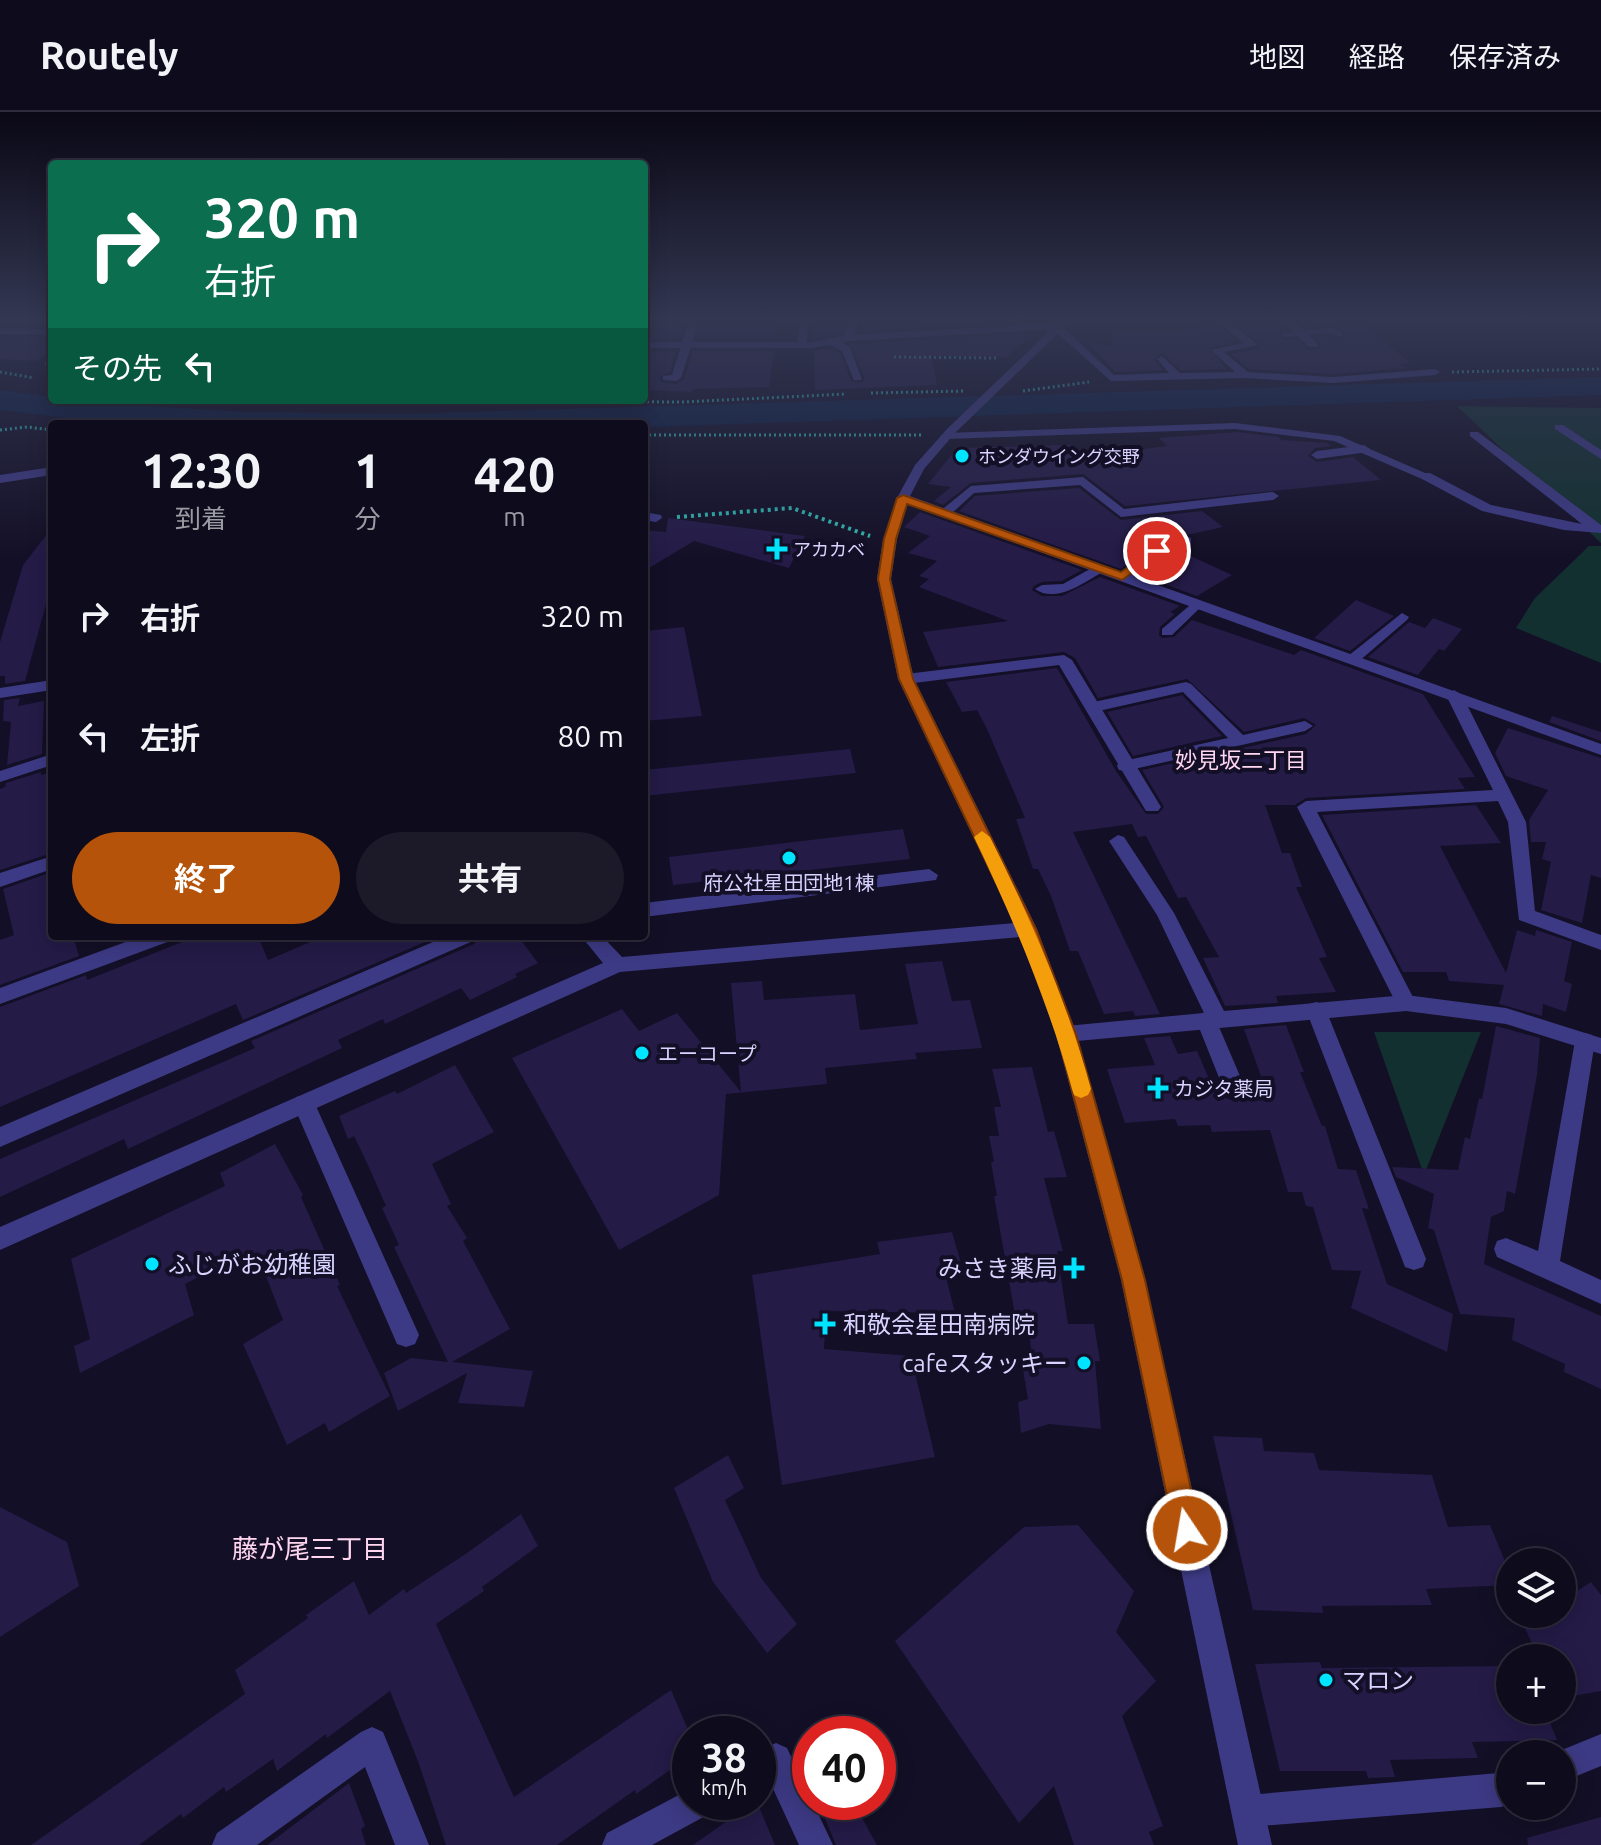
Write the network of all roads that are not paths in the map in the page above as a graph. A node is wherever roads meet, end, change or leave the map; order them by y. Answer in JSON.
{"nodes":[{"id":1,"x":984,"y":399,"type":"edge"},
{"id":2,"x":1559,"y":427,"type":"dead end"},
{"id":3,"x":948,"y":433,"type":"junction"},
{"id":4,"x":1474,"y":434,"type":"dead end"},
{"id":5,"x":1364,"y":449,"type":"junction"},
{"id":6,"x":1317,"y":455,"type":"dead end"},
{"id":7,"x":1601,"y":455,"type":"edge"},
{"id":8,"x":48,"y":472,"type":"edge"},
{"id":9,"x":0,"y":479,"type":"edge"},
{"id":10,"x":1273,"y":496,"type":"dead end"},
{"id":11,"x":903,"y":498,"type":"junction"},
{"id":12,"x":945,"y":512,"type":"junction"},
{"id":13,"x":1599,"y":529,"type":"edge"},
{"id":14,"x":1186,"y":541,"type":"dead end"},
{"id":15,"x":1099,"y":568,"type":"junction"},
{"id":16,"x":1122,"y":577,"type":"junction"},
{"id":17,"x":1042,"y":589,"type":"dead end"},
{"id":18,"x":1196,"y":604,"type":"junction"},
{"id":19,"x":1402,"y":617,"type":"dead end"},
{"id":20,"x":1167,"y":632,"type":"dead end"},
{"id":21,"x":1353,"y":659,"type":"junction"},
{"id":22,"x":906,"y":679,"type":"junction"},
{"id":23,"x":48,"y":686,"type":"edge"},
{"id":24,"x":0,"y":693,"type":"edge"},
{"id":25,"x":1454,"y":695,"type":"junction"},
{"id":26,"x":1094,"y":707,"type":"junction"},
{"id":27,"x":1305,"y":726,"type":"dead end"},
{"id":28,"x":1239,"y":740,"type":"junction"},
{"id":29,"x":1601,"y":750,"type":"edge"},
{"id":30,"x":48,"y":760,"type":"edge"},
{"id":31,"x":1125,"y":766,"type":"junction"},
{"id":32,"x":0,"y":777,"type":"edge"},
{"id":33,"x":1501,"y":795,"type":"junction"},
{"id":34,"x":1152,"y":807,"type":"dead end"},
{"id":35,"x":1118,"y":841,"type":"dead end"},
{"id":36,"x":48,"y":863,"type":"edge"},
{"id":37,"x":929,"y":875,"type":"dead end"},
{"id":38,"x":0,"y":880,"type":"edge"},
{"id":39,"x":648,"y":910,"type":"edge"},
{"id":40,"x":1027,"y":929,"type":"junction"},
{"id":41,"x":152,"y":940,"type":"edge"},
{"id":42,"x":457,"y":940,"type":"edge"},
{"id":43,"x":595,"y":940,"type":"edge"},
{"id":44,"x":1601,"y":943,"type":"edge"},
{"id":45,"x":617,"y":965,"type":"junction"},
{"id":46,"x":0,"y":996,"type":"edge"},
{"id":47,"x":1406,"y":1003,"type":"junction"},
{"id":48,"x":1316,"y":1010,"type":"junction"},
{"id":49,"x":1212,"y":1020,"type":"junction"},
{"id":50,"x":1066,"y":1034,"type":"junction"},
{"id":51,"x":1593,"y":1043,"type":"edge"},
{"id":52,"x":1235,"y":1090,"type":"dead end"},
{"id":53,"x":304,"y":1104,"type":"junction"},
{"id":54,"x":0,"y":1137,"type":"edge"},
{"id":55,"x":0,"y":1239,"type":"edge"},
{"id":56,"x":1506,"y":1249,"type":"dead end"},
{"id":57,"x":1414,"y":1259,"type":"dead end"},
{"id":58,"x":1547,"y":1267,"type":"junction"},
{"id":59,"x":1601,"y":1292,"type":"edge"},
{"id":60,"x":406,"y":1335,"type":"dead end"},
{"id":61,"x":1601,"y":1750,"type":"edge"},
{"id":62,"x":776,"y":1759,"type":"edge"},
{"id":63,"x":1576,"y":1760,"type":"edge"},
{"id":64,"x":1496,"y":1791,"type":"edge"},
{"id":65,"x":1248,"y":1811,"type":"junction"},
{"id":66,"x":672,"y":1816,"type":"edge"},
{"id":67,"x":229,"y":1845,"type":"edge"},
{"id":68,"x":412,"y":1845,"type":"edge"},
{"id":69,"x":619,"y":1845,"type":"edge"},
{"id":70,"x":816,"y":1845,"type":"edge"},
{"id":71,"x":1255,"y":1845,"type":"edge"}],
"edges":[{"from":1,"to":3,"type":"street"},
{"from":2,"to":7,"type":"street"},
{"from":3,"to":5,"type":"street"},
{"from":3,"to":11,"type":"street"},
{"from":4,"to":13,"type":"street"},
{"from":5,"to":6,"type":"street"},
{"from":5,"to":13,"type":"street"},
{"from":8,"to":9,"type":"street"},
{"from":10,"to":12,"type":"street"},
{"from":11,"to":12,"type":"street"},
{"from":11,"to":22,"type":"street"},
{"from":12,"to":15,"type":"street"},
{"from":14,"to":16,"type":"street"},
{"from":15,"to":16,"type":"street"},
{"from":15,"to":17,"type":"street"},
{"from":16,"to":18,"type":"street"},
{"from":18,"to":20,"type":"street"},
{"from":18,"to":21,"type":"street"},
{"from":19,"to":21,"type":"street"},
{"from":21,"to":25,"type":"street"},
{"from":22,"to":26,"type":"street"},
{"from":22,"to":40,"type":"street"},
{"from":23,"to":24,"type":"street"},
{"from":25,"to":29,"type":"street"},
{"from":25,"to":33,"type":"street"},
{"from":26,"to":28,"type":"street"},
{"from":26,"to":31,"type":"street"},
{"from":27,"to":28,"type":"street"},
{"from":28,"to":31,"type":"street"},
{"from":30,"to":32,"type":"street"},
{"from":31,"to":34,"type":"street"},
{"from":33,"to":44,"type":"street"},
{"from":33,"to":47,"type":"street"},
{"from":35,"to":49,"type":"street"},
{"from":36,"to":38,"type":"street"},
{"from":37,"to":39,"type":"street"},
{"from":40,"to":45,"type":"street"},
{"from":40,"to":50,"type":"street"},
{"from":41,"to":46,"type":"street"},
{"from":42,"to":54,"type":"street"},
{"from":43,"to":45,"type":"street"},
{"from":45,"to":53,"type":"street"},
{"from":47,"to":48,"type":"street"},
{"from":47,"to":51,"type":"street"},
{"from":48,"to":49,"type":"street"},
{"from":48,"to":57,"type":"street"},
{"from":49,"to":50,"type":"street"},
{"from":49,"to":52,"type":"street"},
{"from":50,"to":65,"type":"street"},
{"from":51,"to":58,"type":"street"},
{"from":53,"to":55,"type":"street"},
{"from":53,"to":60,"type":"street"},
{"from":56,"to":58,"type":"street"},
{"from":58,"to":59,"type":"street"},
{"from":61,"to":63,"type":"street"},
{"from":62,"to":70,"type":"street"},
{"from":64,"to":65,"type":"street"},
{"from":65,"to":71,"type":"street"},
{"from":66,"to":69,"type":"street"},
{"from":67,"to":68,"type":"street"}]}
